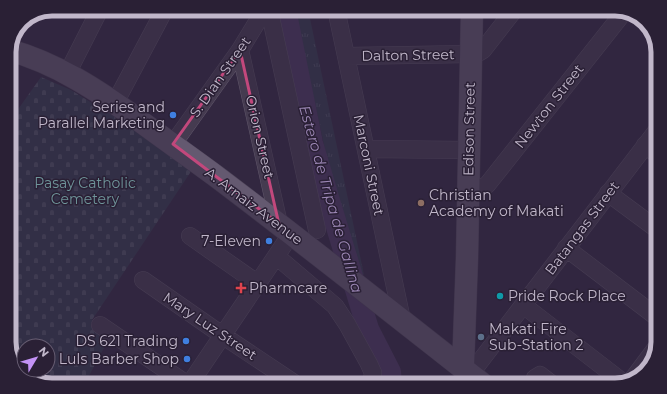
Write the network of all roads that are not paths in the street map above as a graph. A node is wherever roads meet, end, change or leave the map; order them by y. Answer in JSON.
{"nodes":[{"id":1,"x":96,"y":16,"type":"edge"},
{"id":2,"x":161,"y":16,"type":"edge"},
{"id":3,"x":261,"y":16,"type":"edge"},
{"id":4,"x":270,"y":16,"type":"edge"},
{"id":5,"x":337,"y":16,"type":"edge"},
{"id":6,"x":472,"y":16,"type":"edge"},
{"id":7,"x":509,"y":16,"type":"edge"},
{"id":8,"x":621,"y":16,"type":"edge"},
{"id":9,"x":240,"y":50,"type":"junction"},
{"id":10,"x":16,"y":52,"type":"edge"},
{"id":11,"x":471,"y":54,"type":"junction"},
{"id":12,"x":346,"y":56,"type":"junction"},
{"id":13,"x":67,"y":74,"type":"junction"},
{"id":14,"x":115,"y":103,"type":"junction"},
{"id":15,"x":173,"y":144,"type":"junction"},
{"id":16,"x":366,"y":149,"type":"junction"},
{"id":17,"x":469,"y":150,"type":"junction"},
{"id":18,"x":651,"y":151,"type":"edge"},
{"id":19,"x":468,"y":188,"type":"junction"},
{"id":20,"x":608,"y":193,"type":"junction"},
{"id":21,"x":651,"y":225,"type":"edge"},
{"id":22,"x":285,"y":229,"type":"junction"},
{"id":23,"x":190,"y":236,"type":"dead end"},
{"id":24,"x":315,"y":240,"type":"junction"},
{"id":25,"x":566,"y":248,"type":"junction"},
{"id":26,"x":276,"y":256,"type":"junction"},
{"id":27,"x":143,"y":280,"type":"dead end"},
{"id":28,"x":257,"y":283,"type":"junction"},
{"id":29,"x":523,"y":305,"type":"junction"},
{"id":30,"x":651,"y":313,"type":"edge"},
{"id":31,"x":402,"y":320,"type":"junction"},
{"id":32,"x":100,"y":324,"type":"dead end"},
{"id":33,"x":222,"y":335,"type":"junction"},
{"id":34,"x":179,"y":378,"type":"edge"},
{"id":35,"x":194,"y":378,"type":"edge"},
{"id":36,"x":286,"y":378,"type":"edge"},
{"id":37,"x":372,"y":378,"type":"edge"},
{"id":38,"x":470,"y":378,"type":"edge"},
{"id":39,"x":535,"y":378,"type":"dead end"},
{"id":40,"x":544,"y":378,"type":"edge"},
{"id":41,"x":618,"y":378,"type":"edge"}],
"edges":[{"from":1,"to":13,"type":"street"},
{"from":2,"to":14,"type":"street"},
{"from":3,"to":9,"type":"street","name":"S. Dian Street"},
{"from":4,"to":24,"type":"street"},
{"from":5,"to":12,"type":"street","name":"Marconi Street"},
{"from":6,"to":11,"type":"main road","name":"Edison Street"},
{"from":7,"to":11,"type":"street"},
{"from":8,"to":19,"type":"street","name":"Newton Street"},
{"from":9,"to":15,"type":"street","name":"S. Dian Street"},
{"from":9,"to":22,"type":"street","name":"Orion Street"},
{"from":10,"to":13,"type":"main road","name":"A. Arnaiz Avenue"},
{"from":11,"to":12,"type":"street","name":"Dalton Street"},
{"from":11,"to":17,"type":"main road","name":"Edison Street"},
{"from":12,"to":16,"type":"street","name":"Marconi Street"},
{"from":13,"to":14,"type":"main road","name":"A. Arnaiz Avenue"},
{"from":14,"to":15,"type":"main road","name":"A. Arnaiz Avenue"},
{"from":15,"to":22,"type":"main road","name":"A. Arnaiz Avenue"},
{"from":16,"to":17,"type":"street"},
{"from":16,"to":31,"type":"street","name":"Marconi Street"},
{"from":17,"to":19,"type":"main road","name":"Edison Street"},
{"from":18,"to":20,"type":"street","name":"Batangas Street"},
{"from":19,"to":38,"type":"main road","name":"Edison Street"},
{"from":20,"to":21,"type":"street"},
{"from":20,"to":25,"type":"street","name":"Batangas Street"},
{"from":22,"to":24,"type":"main road","name":"A. Arnaiz Avenue"},
{"from":22,"to":26,"type":"street"},
{"from":23,"to":28,"type":"street"},
{"from":24,"to":31,"type":"main road","name":"A. Arnaiz Avenue"},
{"from":25,"to":29,"type":"street","name":"Batangas Street"},
{"from":25,"to":30,"type":"street"},
{"from":26,"to":28,"type":"street"},
{"from":26,"to":37,"type":"street"},
{"from":27,"to":33,"type":"street","name":"Mary Luz Street"},
{"from":28,"to":33,"type":"street"},
{"from":29,"to":38,"type":"street","name":"Batangas Street"},
{"from":29,"to":41,"type":"street"},
{"from":31,"to":38,"type":"main road","name":"A. Arnaiz Avenue"},
{"from":32,"to":34,"type":"street"},
{"from":33,"to":35,"type":"street"},
{"from":33,"to":36,"type":"street","name":"Mary Luz Street"},
{"from":39,"to":40,"type":"street"}]}
